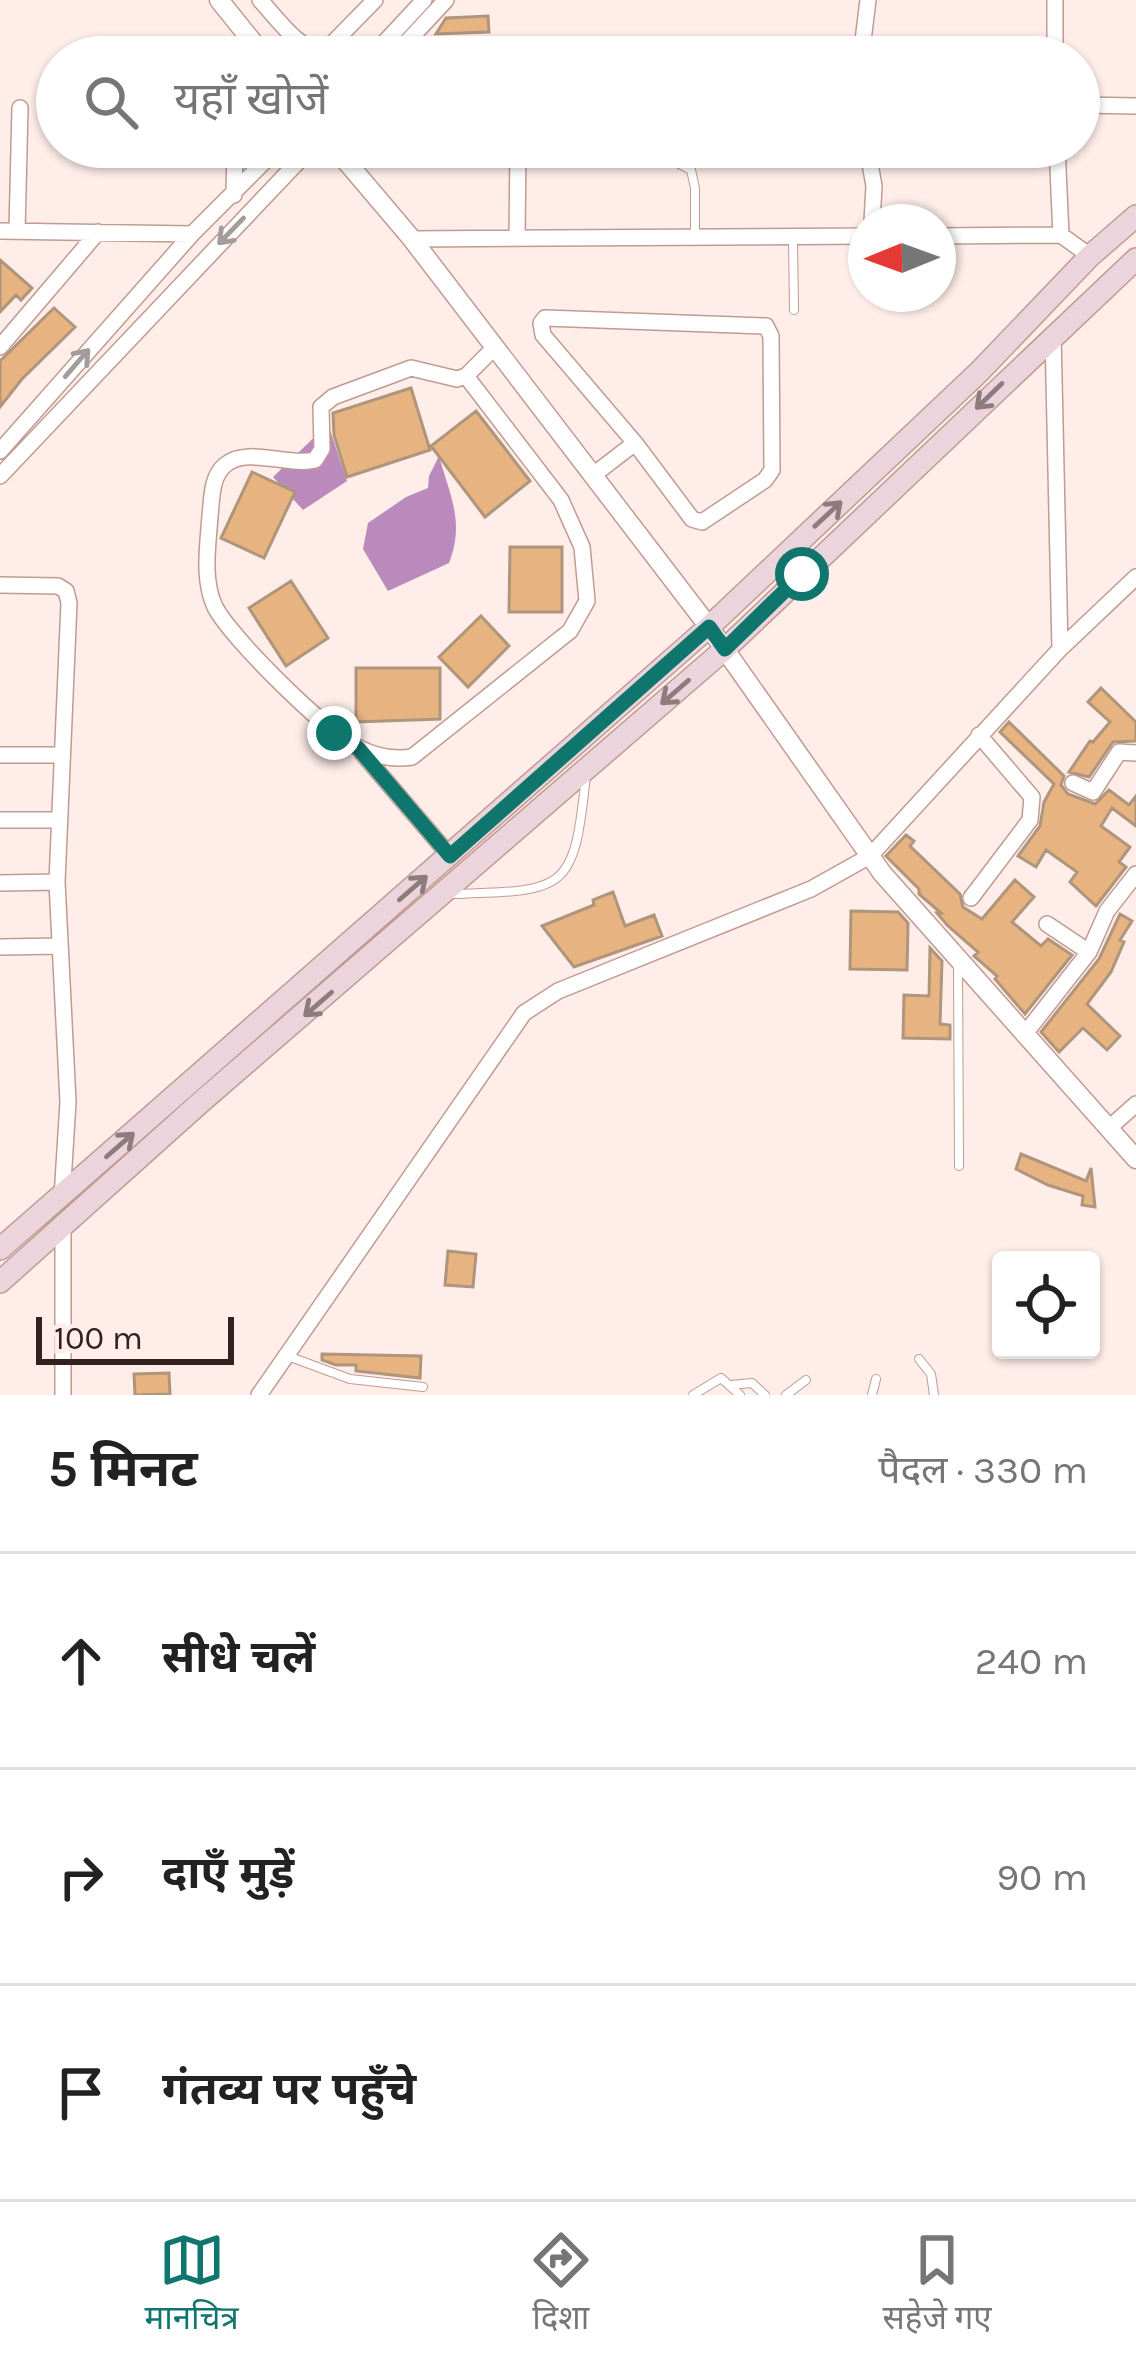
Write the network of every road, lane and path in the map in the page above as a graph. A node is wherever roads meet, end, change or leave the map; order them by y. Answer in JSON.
{"nodes":[{"id":1,"x":260,"y":0,"type":"edge"},
{"id":2,"x":375,"y":0,"type":"edge"},
{"id":3,"x":424,"y":0,"type":"edge"},
{"id":4,"x":446,"y":0,"type":"edge"},
{"id":5,"x":868,"y":0,"type":"edge"},
{"id":6,"x":1055,"y":0,"type":"edge"},
{"id":7,"x":226,"y":3,"type":"edge"},
{"id":8,"x":250,"y":36,"type":"edge"},
{"id":9,"x":295,"y":36,"type":"edge"},
{"id":10,"x":340,"y":36,"type":"edge"},
{"id":11,"x":391,"y":36,"type":"edge"},
{"id":12,"x":412,"y":36,"type":"edge"},
{"id":13,"x":864,"y":36,"type":"edge"},
{"id":14,"x":1055,"y":36,"type":"edge"},
{"id":15,"x":1100,"y":105,"type":"edge"},
{"id":16,"x":1136,"y":106,"type":"edge"},
{"id":17,"x":20,"y":108,"type":"dead end"},
{"id":18,"x":235,"y":168,"type":"edge"},
{"id":19,"x":259,"y":168,"type":"edge"},
{"id":20,"x":292,"y":168,"type":"edge"},
{"id":21,"x":352,"y":168,"type":"edge"},
{"id":22,"x":518,"y":168,"type":"edge"},
{"id":23,"x":688,"y":168,"type":"edge"},
{"id":24,"x":871,"y":168,"type":"edge"},
{"id":25,"x":1058,"y":168,"type":"edge"},
{"id":26,"x":234,"y":195,"type":"junction"},
{"id":27,"x":873,"y":204,"type":"edge"},
{"id":28,"x":1136,"y":216,"type":"edge"},
{"id":29,"x":8,"y":231,"type":"edge"},
{"id":30,"x":98,"y":232,"type":"junction"},
{"id":31,"x":192,"y":234,"type":"junction"},
{"id":32,"x":1061,"y":235,"type":"junction"},
{"id":33,"x":848,"y":236,"type":"edge"},
{"id":34,"x":956,"y":236,"type":"edge"},
{"id":35,"x":695,"y":237,"type":"junction"},
{"id":36,"x":793,"y":237,"type":"junction"},
{"id":37,"x":412,"y":238,"type":"junction"},
{"id":38,"x":517,"y":238,"type":"junction"},
{"id":39,"x":1090,"y":256,"type":"junction"},
{"id":40,"x":1136,"y":259,"type":"edge"},
{"id":41,"x":794,"y":310,"type":"dead end"},
{"id":42,"x":1054,"y":334,"type":"junction"},
{"id":43,"x":0,"y":347,"type":"edge"},
{"id":44,"x":493,"y":349,"type":"junction"},
{"id":45,"x":466,"y":376,"type":"junction"},
{"id":46,"x":635,"y":443,"type":"junction"},
{"id":47,"x":0,"y":451,"type":"edge"},
{"id":48,"x":0,"y":476,"type":"edge"},
{"id":49,"x":592,"y":476,"type":"junction"},
{"id":50,"x":1136,"y":577,"type":"edge"},
{"id":51,"x":0,"y":585,"type":"edge"},
{"id":52,"x":709,"y":627,"type":"junction"},
{"id":53,"x":725,"y":649,"type":"junction"},
{"id":54,"x":1060,"y":649,"type":"junction"},
{"id":55,"x":980,"y":735,"type":"junction"},
{"id":56,"x":358,"y":748,"type":"junction"},
{"id":57,"x":1136,"y":753,"type":"edge"},
{"id":58,"x":0,"y":755,"type":"edge"},
{"id":59,"x":62,"y":755,"type":"junction"},
{"id":60,"x":586,"y":770,"type":"junction"},
{"id":61,"x":1073,"y":783,"type":"dead end"},
{"id":62,"x":0,"y":820,"type":"edge"},
{"id":63,"x":58,"y":820,"type":"junction"},
{"id":64,"x":450,"y":856,"type":"junction"},
{"id":65,"x":870,"y":856,"type":"junction"},
{"id":66,"x":1136,"y":874,"type":"edge"},
{"id":67,"x":57,"y":882,"type":"junction"},
{"id":68,"x":0,"y":883,"type":"edge"},
{"id":69,"x":444,"y":894,"type":"junction"},
{"id":70,"x":971,"y":898,"type":"dead end"},
{"id":71,"x":1048,"y":924,"type":"dead end"},
{"id":72,"x":0,"y":946,"type":"edge"},
{"id":73,"x":59,"y":946,"type":"junction"},
{"id":74,"x":1089,"y":952,"type":"junction"},
{"id":75,"x":958,"y":959,"type":"junction"},
{"id":76,"x":1024,"y":1035,"type":"junction"},
{"id":77,"x":1136,"y":1104,"type":"edge"},
{"id":78,"x":1108,"y":1129,"type":"junction"},
{"id":79,"x":1136,"y":1159,"type":"edge"},
{"id":80,"x":959,"y":1166,"type":"dead end"},
{"id":81,"x":62,"y":1196,"type":"junction"},
{"id":82,"x":64,"y":1228,"type":"junction"},
{"id":83,"x":0,"y":1249,"type":"edge"},
{"id":84,"x":0,"y":1282,"type":"edge"},
{"id":85,"x":284,"y":1355,"type":"junction"},
{"id":86,"x":919,"y":1359,"type":"dead end"},
{"id":87,"x":876,"y":1379,"type":"dead end"},
{"id":88,"x":806,"y":1380,"type":"dead end"},
{"id":89,"x":731,"y":1385,"type":"junction"},
{"id":90,"x":423,"y":1387,"type":"dead end"},
{"id":91,"x":63,"y":1395,"type":"edge"},
{"id":92,"x":259,"y":1395,"type":"edge"},
{"id":93,"x":693,"y":1395,"type":"edge"},
{"id":94,"x":740,"y":1395,"type":"edge"},
{"id":95,"x":765,"y":1395,"type":"edge"},
{"id":96,"x":786,"y":1395,"type":"edge"},
{"id":97,"x":872,"y":1395,"type":"edge"},
{"id":98,"x":934,"y":1395,"type":"edge"}],
"edges":[{"from":1,"to":9,"type":"street"},
{"from":2,"to":10,"type":"street"},
{"from":3,"to":11,"type":"street"},
{"from":4,"to":12,"type":"street"},
{"from":5,"to":13,"type":"street"},
{"from":6,"to":14,"type":"street"},
{"from":7,"to":8,"type":"street"},
{"from":15,"to":16,"type":"street"},
{"from":17,"to":29,"type":"street"},
{"from":18,"to":26,"type":"street"},
{"from":19,"to":26,"type":"street"},
{"from":20,"to":48,"type":"street","one_way":true},
{"from":21,"to":37,"type":"street"},
{"from":22,"to":38,"type":"street"},
{"from":23,"to":35,"type":"lane"},
{"from":24,"to":27,"type":"street"},
{"from":25,"to":32,"type":"street"},
{"from":26,"to":31,"type":"street"},
{"from":28,"to":39,"type":"main road"},
{"from":29,"to":30,"type":"street"},
{"from":30,"to":31,"type":"street"},
{"from":30,"to":43,"type":"street"},
{"from":47,"to":31,"type":"street","one_way":true},
{"from":32,"to":34,"type":"street"},
{"from":32,"to":39,"type":"street"},
{"from":33,"to":36,"type":"street"},
{"from":35,"to":36,"type":"street"},
{"from":35,"to":38,"type":"street"},
{"from":36,"to":41,"type":"lane"},
{"from":37,"to":38,"type":"street"},
{"from":37,"to":44,"type":"street"},
{"from":52,"to":39,"type":"main road","one_way":true},
{"from":40,"to":42,"type":"main road"},
{"from":42,"to":53,"type":"main road","one_way":true},
{"from":42,"to":54,"type":"street"},
{"from":44,"to":45,"type":"street"},
{"from":44,"to":49,"type":"street"},
{"from":45,"to":56,"type":"street"},
{"from":45,"to":56,"type":"street"},
{"from":46,"to":46,"type":"street"},
{"from":46,"to":49,"type":"street"},
{"from":49,"to":52,"type":"street"},
{"from":50,"to":54,"type":"street"},
{"from":51,"to":59,"type":"street"},
{"from":52,"to":53,"type":"street"},
{"from":52,"to":64,"type":"main road"},
{"from":53,"to":60,"type":"main road","one_way":true},
{"from":53,"to":65,"type":"street"},
{"from":54,"to":55,"type":"street"},
{"from":55,"to":65,"type":"street"},
{"from":55,"to":70,"type":"street"},
{"from":56,"to":64,"type":"street"},
{"from":57,"to":61,"type":"street"},
{"from":58,"to":59,"type":"street"},
{"from":59,"to":63,"type":"street"},
{"from":60,"to":69,"type":"main road"},
{"from":60,"to":69,"type":"lane"},
{"from":62,"to":63,"type":"street"},
{"from":63,"to":67,"type":"street"},
{"from":81,"to":64,"type":"main road","one_way":true},
{"from":65,"to":75,"type":"street"},
{"from":65,"to":85,"type":"street"},
{"from":66,"to":74,"type":"street"},
{"from":67,"to":68,"type":"street"},
{"from":67,"to":73,"type":"street"},
{"from":69,"to":82,"type":"main road","one_way":true},
{"from":71,"to":74,"type":"street"},
{"from":72,"to":73,"type":"street"},
{"from":73,"to":81,"type":"street"},
{"from":74,"to":76,"type":"street"},
{"from":75,"to":76,"type":"street"},
{"from":75,"to":80,"type":"lane"},
{"from":76,"to":78,"type":"street"},
{"from":77,"to":78,"type":"street"},
{"from":78,"to":79,"type":"street"},
{"from":81,"to":82,"type":"street"},
{"from":81,"to":83,"type":"main road"},
{"from":82,"to":84,"type":"main road"},
{"from":82,"to":91,"type":"street"},
{"from":85,"to":90,"type":"lane"},
{"from":85,"to":92,"type":"street"},
{"from":86,"to":98,"type":"lane"},
{"from":87,"to":97,"type":"lane"},
{"from":88,"to":96,"type":"lane"},
{"from":89,"to":93,"type":"lane"},
{"from":89,"to":94,"type":"lane"},
{"from":89,"to":95,"type":"lane"}]}
